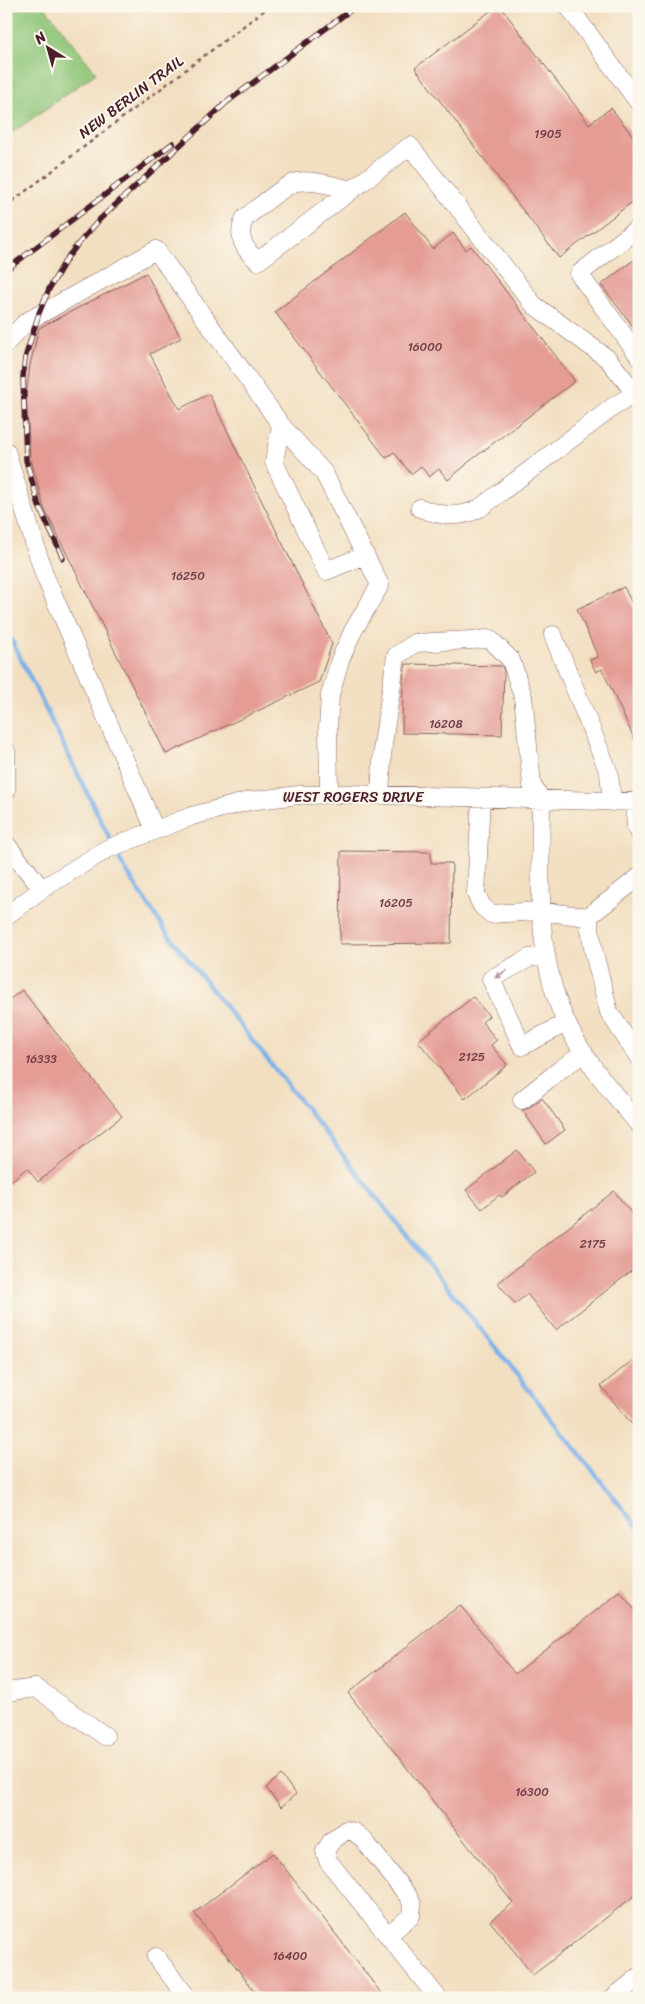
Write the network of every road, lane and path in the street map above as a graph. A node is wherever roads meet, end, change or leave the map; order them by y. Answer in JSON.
{"nodes":[{"id":1,"x":270,"y":6,"type":"edge"},
{"id":2,"x":568,"y":6,"type":"edge"},
{"id":3,"x":639,"y":103,"type":"edge"},
{"id":4,"x":352,"y":190,"type":"junction"},
{"id":5,"x":6,"y":206,"type":"edge"},
{"id":6,"x":638,"y":230,"type":"edge"},
{"id":7,"x":6,"y":343,"type":"edge"},
{"id":8,"x":639,"y":356,"type":"edge"},
{"id":9,"x":637,"y":392,"type":"edge"},
{"id":10,"x":281,"y":425,"type":"junction"},
{"id":11,"x":6,"y":451,"type":"edge"},
{"id":12,"x":420,"y":508,"type":"dead end"},
{"id":13,"x":365,"y":555,"type":"junction"},
{"id":14,"x":553,"y":635,"type":"dead end"},
{"id":15,"x":6,"y":751,"type":"edge"},
{"id":16,"x":7,"y":783,"type":"edge"},
{"id":17,"x":329,"y":794,"type":"junction"},
{"id":18,"x":380,"y":795,"type":"junction"},
{"id":19,"x":481,"y":798,"type":"junction"},
{"id":20,"x":541,"y":800,"type":"junction"},
{"id":21,"x":612,"y":802,"type":"junction"},
{"id":22,"x":637,"y":802,"type":"edge"},
{"id":23,"x":155,"y":830,"type":"junction"},
{"id":24,"x":639,"y":834,"type":"edge"},
{"id":25,"x":6,"y":844,"type":"edge"},
{"id":26,"x":639,"y":877,"type":"edge"},
{"id":27,"x":42,"y":889,"type":"junction"},
{"id":28,"x":540,"y":911,"type":"junction"},
{"id":29,"x":6,"y":916,"type":"edge"},
{"id":30,"x":588,"y":916,"type":"junction"},
{"id":31,"x":545,"y":954,"type":"junction"},
{"id":32,"x":566,"y":1023,"type":"junction"},
{"id":33,"x":584,"y":1053,"type":"junction"},
{"id":34,"x":639,"y":1058,"type":"edge"},
{"id":35,"x":522,"y":1100,"type":"dead end"},
{"id":36,"x":639,"y":1125,"type":"edge"},
{"id":37,"x":6,"y":1692,"type":"edge"},
{"id":38,"x":105,"y":1736,"type":"dead end"},
{"id":39,"x":388,"y":1935,"type":"junction"},
{"id":40,"x":156,"y":1957,"type":"dead end"},
{"id":41,"x":639,"y":1977,"type":"edge"},
{"id":42,"x":188,"y":1998,"type":"edge"},
{"id":43,"x":438,"y":1998,"type":"edge"},
{"id":44,"x":613,"y":1998,"type":"edge"}],
"edges":[{"from":1,"to":5,"type":"path","name":"NEW BERLIN TRAIL"},
{"from":2,"to":3,"type":"street"},
{"from":4,"to":4,"type":"street"},
{"from":4,"to":9,"type":"street"},
{"from":6,"to":8,"type":"street"},
{"from":7,"to":10,"type":"street"},
{"from":9,"to":12,"type":"street"},
{"from":10,"to":13,"type":"street"},
{"from":10,"to":13,"type":"street"},
{"from":11,"to":23,"type":"street"},
{"from":13,"to":17,"type":"street"},
{"from":14,"to":21,"type":"street"},
{"from":15,"to":16,"type":"street"},
{"from":17,"to":18,"type":"street","name":"WEST ROGERS DRIVE"},
{"from":17,"to":23,"type":"street","name":"WEST ROGERS DRIVE"},
{"from":18,"to":19,"type":"street","name":"WEST ROGERS DRIVE"},
{"from":18,"to":20,"type":"street"},
{"from":19,"to":20,"type":"street","name":"WEST ROGERS DRIVE"},
{"from":19,"to":28,"type":"street"},
{"from":20,"to":21,"type":"street","name":"WEST ROGERS DRIVE"},
{"from":20,"to":28,"type":"street"},
{"from":21,"to":22,"type":"street","name":"WEST ROGERS DRIVE"},
{"from":22,"to":24,"type":"street"},
{"from":23,"to":27,"type":"street","name":"WEST ROGERS DRIVE"},
{"from":25,"to":27,"type":"street"},
{"from":26,"to":30,"type":"street"},
{"from":27,"to":29,"type":"street","name":"WEST ROGERS DRIVE"},
{"from":28,"to":30,"type":"street"},
{"from":28,"to":31,"type":"street"},
{"from":30,"to":34,"type":"street"},
{"from":31,"to":32,"type":"street"},
{"from":31,"to":32,"type":"street","one_way":true},
{"from":32,"to":33,"type":"street"},
{"from":33,"to":35,"type":"street"},
{"from":33,"to":36,"type":"street"},
{"from":37,"to":38,"type":"street"},
{"from":39,"to":39,"type":"street"},
{"from":39,"to":43,"type":"street"},
{"from":40,"to":42,"type":"street"},
{"from":41,"to":44,"type":"street"}]}
